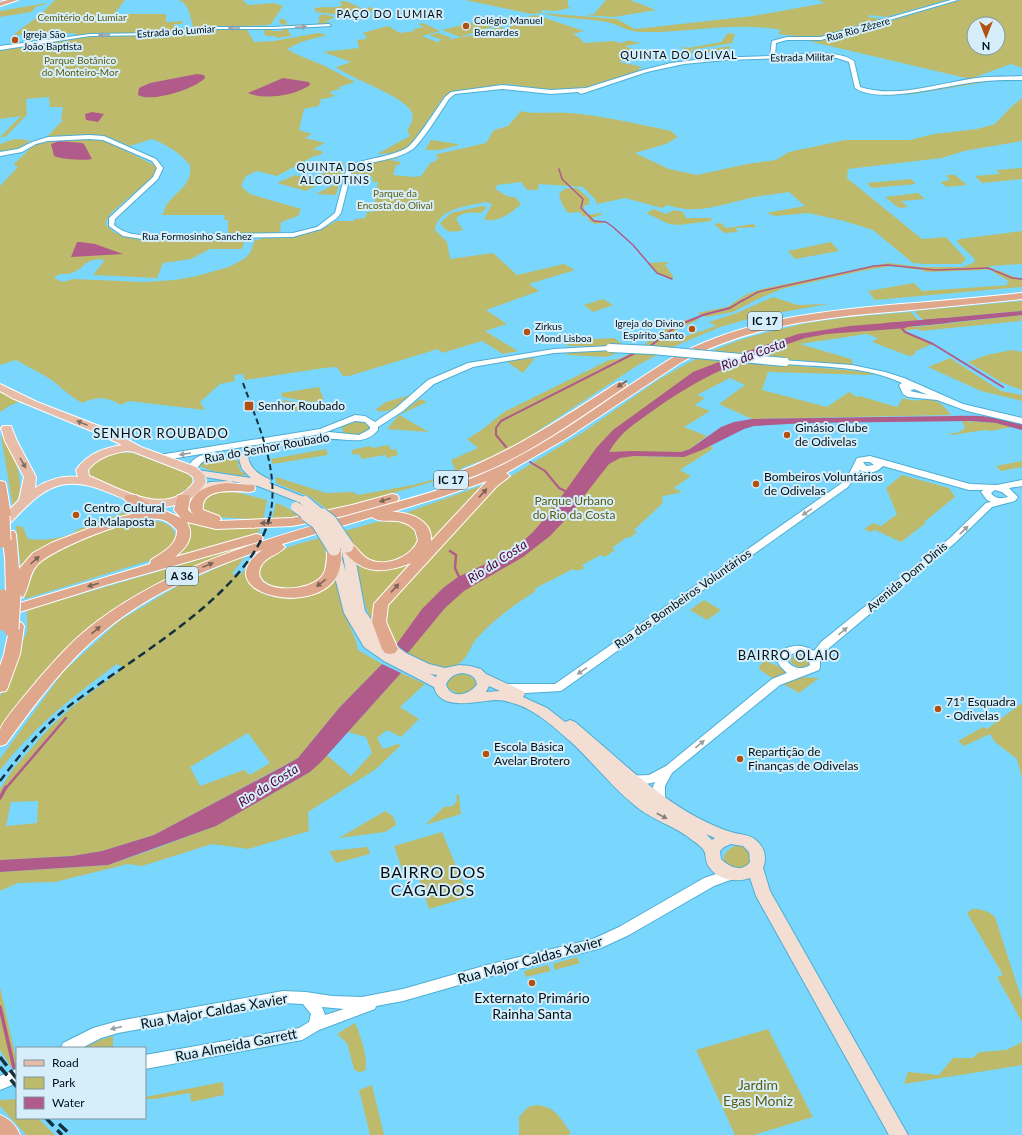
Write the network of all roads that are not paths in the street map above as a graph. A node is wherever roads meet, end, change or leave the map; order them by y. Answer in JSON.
{"nodes":[{"id":1,"x":3,"y":0,"type":"edge"},
{"id":2,"x":15,"y":0,"type":"edge"},
{"id":3,"x":956,"y":0,"type":"edge"},
{"id":4,"x":0,"y":1,"type":"edge"},
{"id":5,"x":0,"y":4,"type":"edge"},
{"id":6,"x":329,"y":25,"type":"dead end"},
{"id":7,"x":0,"y":48,"type":"edge"},
{"id":8,"x":772,"y":58,"type":"junction"},
{"id":9,"x":1022,"y":78,"type":"edge"},
{"id":10,"x":498,"y":90,"type":"junction"},
{"id":11,"x":523,"y":90,"type":"junction"},
{"id":12,"x":587,"y":90,"type":"junction"},
{"id":13,"x":517,"y":93,"type":"junction"},
{"id":14,"x":0,"y":154,"type":"edge"},
{"id":15,"x":350,"y":167,"type":"joint"},
{"id":16,"x":1022,"y":291,"type":"edge"},
{"id":17,"x":1022,"y":296,"type":"edge"},
{"id":18,"x":892,"y":376,"type":"junction"},
{"id":19,"x":0,"y":387,"type":"edge"},
{"id":20,"x":921,"y":391,"type":"junction"},
{"id":21,"x":1022,"y":421,"type":"edge"},
{"id":22,"x":371,"y":423,"type":"junction"},
{"id":23,"x":337,"y":425,"type":"junction"},
{"id":24,"x":7,"y":428,"type":"dead end"},
{"id":25,"x":348,"y":438,"type":"junction"},
{"id":26,"x":553,"y":443,"type":"junction"},
{"id":27,"x":252,"y":448,"type":"junction"},
{"id":28,"x":143,"y":452,"type":"junction"},
{"id":29,"x":159,"y":458,"type":"junction"},
{"id":30,"x":90,"y":461,"type":"junction"},
{"id":31,"x":874,"y":466,"type":"junction"},
{"id":32,"x":194,"y":472,"type":"junction"},
{"id":33,"x":851,"y":478,"type":"junction"},
{"id":34,"x":53,"y":480,"type":"junction"},
{"id":35,"x":92,"y":483,"type":"junction"},
{"id":36,"x":0,"y":485,"type":"edge"},
{"id":37,"x":969,"y":487,"type":"junction"},
{"id":38,"x":1017,"y":487,"type":"edge"},
{"id":39,"x":249,"y":488,"type":"junction"},
{"id":40,"x":995,"y":488,"type":"junction"},
{"id":41,"x":187,"y":495,"type":"junction"},
{"id":42,"x":131,"y":498,"type":"junction"},
{"id":43,"x":990,"y":498,"type":"junction"},
{"id":44,"x":1002,"y":502,"type":"junction"},
{"id":45,"x":24,"y":503,"type":"junction"},
{"id":46,"x":300,"y":504,"type":"junction"},
{"id":47,"x":364,"y":511,"type":"junction"},
{"id":48,"x":3,"y":522,"type":"edge"},
{"id":49,"x":246,"y":524,"type":"junction"},
{"id":50,"x":184,"y":529,"type":"junction"},
{"id":51,"x":314,"y":531,"type":"junction"},
{"id":52,"x":340,"y":547,"type":"junction"},
{"id":53,"x":130,"y":574,"type":"junction"},
{"id":54,"x":11,"y":595,"type":"junction"},
{"id":55,"x":0,"y":613,"type":"edge"},
{"id":56,"x":9,"y":626,"type":"edge"},
{"id":57,"x":380,"y":642,"type":"junction"},
{"id":58,"x":68,"y":656,"type":"junction"},
{"id":59,"x":815,"y":658,"type":"junction"},
{"id":60,"x":422,"y":671,"type":"junction"},
{"id":61,"x":799,"y":672,"type":"junction"},
{"id":62,"x":0,"y":674,"type":"edge"},
{"id":63,"x":442,"y":678,"type":"junction"},
{"id":64,"x":483,"y":678,"type":"junction"},
{"id":65,"x":500,"y":686,"type":"junction"},
{"id":66,"x":0,"y":687,"type":"edge"},
{"id":67,"x":470,"y":698,"type":"junction"},
{"id":68,"x":0,"y":740,"type":"edge"},
{"id":69,"x":0,"y":750,"type":"edge"},
{"id":70,"x":599,"y":762,"type":"junction"},
{"id":71,"x":670,"y":769,"type":"junction"},
{"id":72,"x":633,"y":780,"type":"junction"},
{"id":73,"x":660,"y":802,"type":"junction"},
{"id":74,"x":730,"y":838,"type":"junction"},
{"id":75,"x":712,"y":854,"type":"junction"},
{"id":76,"x":755,"y":868,"type":"junction"},
{"id":77,"x":736,"y":874,"type":"junction"},
{"id":78,"x":709,"y":882,"type":"junction"},
{"id":79,"x":762,"y":892,"type":"junction"},
{"id":80,"x":306,"y":998,"type":"junction"},
{"id":81,"x":387,"y":998,"type":"junction"},
{"id":82,"x":347,"y":1014,"type":"joint"},
{"id":83,"x":314,"y":1026,"type":"junction"},
{"id":84,"x":70,"y":1047,"type":"edge"},
{"id":85,"x":146,"y":1062,"type":"edge"},
{"id":86,"x":16,"y":1076,"type":"edge"},
{"id":87,"x":0,"y":1084,"type":"edge"},
{"id":88,"x":16,"y":1084,"type":"edge"},
{"id":89,"x":0,"y":1125,"type":"edge"},
{"id":90,"x":10,"y":1135,"type":"edge"},
{"id":91,"x":899,"y":1135,"type":"edge"}],
"edges":[{"from":1,"to":4,"type":"highway"},
{"from":2,"to":5,"type":"highway"},
{"from":3,"to":8,"type":"street","name":"Rua Rio Zêzere"},
{"from":6,"to":7,"type":"street","name":"Estrada do Lumiar"},
{"from":8,"to":9,"type":"street","name":"Estrada Militar"},
{"from":8,"to":12,"type":"street","name":"Estrada Militar"},
{"from":10,"to":11,"type":"street","name":"Estrada Militar"},
{"from":10,"to":13,"type":"street","name":"Estrada Militar"},
{"from":10,"to":15,"type":"street","name":"Estrada Militar"},
{"from":11,"to":12,"type":"street","name":"Estrada Militar"},
{"from":11,"to":13,"type":"street","name":"Estrada Militar"},
{"from":12,"to":13,"type":"street","name":"Estrada Militar"},
{"from":14,"to":15,"type":"street","name":"Rua Formosinho Sanchez"},
{"from":16,"to":47,"type":"highway","number":"IC 17","one_way":true},
{"from":17,"to":26,"type":"highway","number":"IC 17"},
{"from":18,"to":20,"type":"street"},
{"from":18,"to":20,"type":"street"},
{"from":18,"to":22,"type":"street","bridge":true},
{"from":28,"to":19,"type":"main road","one_way":true},
{"from":20,"to":21,"type":"street"},
{"from":22,"to":23,"type":"street","name":"Rua do Senhor Roubado"},
{"from":22,"to":25,"type":"street","name":"Rua do Senhor Roubado"},
{"from":23,"to":25,"type":"street"},
{"from":23,"to":29,"type":"street","name":"Rua do Senhor Roubado","one_way":true},
{"from":24,"to":45,"type":"main road","one_way":true},
{"from":25,"to":27,"type":"street","name":"Rua do Senhor Roubado"},
{"from":26,"to":47,"type":"highway","number":"IC 17"},
{"from":57,"to":26,"type":"highway","one_way":true},
{"from":27,"to":32,"type":"street","name":"Rua do Senhor Roubado"},
{"from":27,"to":46,"type":"main road"},
{"from":28,"to":29,"type":"main road"},
{"from":28,"to":30,"type":"main road"},
{"from":29,"to":32,"type":"main road"},
{"from":30,"to":34,"type":"main road"},
{"from":30,"to":35,"type":"main road"},
{"from":31,"to":33,"type":"street","name":"Rua dos Bombeiros Voluntários"},
{"from":31,"to":33,"type":"street"},
{"from":31,"to":37,"type":"street"},
{"from":32,"to":41,"type":"main road"},
{"from":32,"to":46,"type":"main road"},
{"from":33,"to":65,"type":"street","name":"Rua dos Bombeiros Voluntários","one_way":true},
{"from":34,"to":35,"type":"main road"},
{"from":34,"to":45,"type":"main road"},
{"from":35,"to":42,"type":"main road"},
{"from":36,"to":48,"type":"highway"},
{"from":37,"to":40,"type":"street"},
{"from":37,"to":43,"type":"street"},
{"from":38,"to":40,"type":"street"},
{"from":38,"to":44,"type":"street"},
{"from":39,"to":41,"type":"main road"},
{"from":39,"to":46,"type":"main road"},
{"from":39,"to":49,"type":"highway"},
{"from":40,"to":43,"type":"street"},
{"from":41,"to":42,"type":"main road"},
{"from":41,"to":49,"type":"highway"},
{"from":42,"to":50,"type":"highway"},
{"from":43,"to":44,"type":"street"},
{"from":59,"to":44,"type":"street","name":"Avenida Dom Dinis","one_way":true},
{"from":45,"to":48,"type":"main road"},
{"from":46,"to":52,"type":"main road","bridge":true},
{"from":47,"to":49,"type":"highway","one_way":true},
{"from":47,"to":51,"type":"highway","number":"IC 17"},
{"from":47,"to":52,"type":"highway"},
{"from":47,"to":53,"type":"highway","number":"A 36"},
{"from":48,"to":54,"type":"highway"},
{"from":50,"to":53,"type":"highway"},
{"from":54,"to":50,"type":"highway","one_way":true},
{"from":52,"to":51,"type":"highway","one_way":true},
{"from":58,"to":51,"type":"highway","number":"A 36","one_way":true},
{"from":52,"to":57,"type":"main road"},
{"from":53,"to":55,"type":"highway","number":"A 36","one_way":true},
{"from":54,"to":56,"type":"highway","bridge":true},
{"from":56,"to":62,"type":"highway"},
{"from":56,"to":66,"type":"highway"},
{"from":57,"to":60,"type":"main road"},
{"from":57,"to":60,"type":"main road"},
{"from":58,"to":68,"type":"highway","number":"A 36"},
{"from":58,"to":69,"type":"highway"},
{"from":59,"to":61,"type":"street","name":"Avenida Dom Dinis"},
{"from":59,"to":61,"type":"street"},
{"from":60,"to":63,"type":"main road"},
{"from":71,"to":61,"type":"street","name":"Avenida Dom Dinis","one_way":true},
{"from":63,"to":64,"type":"main road"},
{"from":63,"to":67,"type":"main road"},
{"from":64,"to":65,"type":"main road"},
{"from":64,"to":67,"type":"main road"},
{"from":65,"to":72,"type":"main road"},
{"from":67,"to":70,"type":"main road"},
{"from":70,"to":72,"type":"street","name":"Avenida Dom Dinis"},
{"from":70,"to":75,"type":"main road","one_way":true},
{"from":71,"to":72,"type":"street","name":"Avenida Dom Dinis"},
{"from":71,"to":73,"type":"street","name":"Avenida Dom Dinis"},
{"from":72,"to":73,"type":"main road"},
{"from":73,"to":74,"type":"main road"},
{"from":74,"to":75,"type":"main road"},
{"from":74,"to":76,"type":"main road"},
{"from":75,"to":77,"type":"main road"},
{"from":75,"to":78,"type":"street"},
{"from":76,"to":77,"type":"main road"},
{"from":76,"to":79,"type":"main road"},
{"from":77,"to":78,"type":"street","name":"Rua Major Caldas Xavier"},
{"from":77,"to":79,"type":"main road"},
{"from":78,"to":81,"type":"street","name":"Rua Major Caldas Xavier"},
{"from":79,"to":91,"type":"main road"},
{"from":80,"to":81,"type":"street","name":"Rua Major Caldas Xavier"},
{"from":80,"to":83,"type":"street"},
{"from":80,"to":84,"type":"street","name":"Rua Major Caldas Xavier","one_way":true},
{"from":81,"to":82,"type":"street","name":"Rua Major Caldas Xavier"},
{"from":82,"to":83,"type":"street","name":"Rua Almeida Garrett"},
{"from":83,"to":85,"type":"street","name":"Rua Almeida Garrett"},
{"from":86,"to":87,"type":"street"},
{"from":87,"to":88,"type":"street"},
{"from":89,"to":90,"type":"highway"}]}
